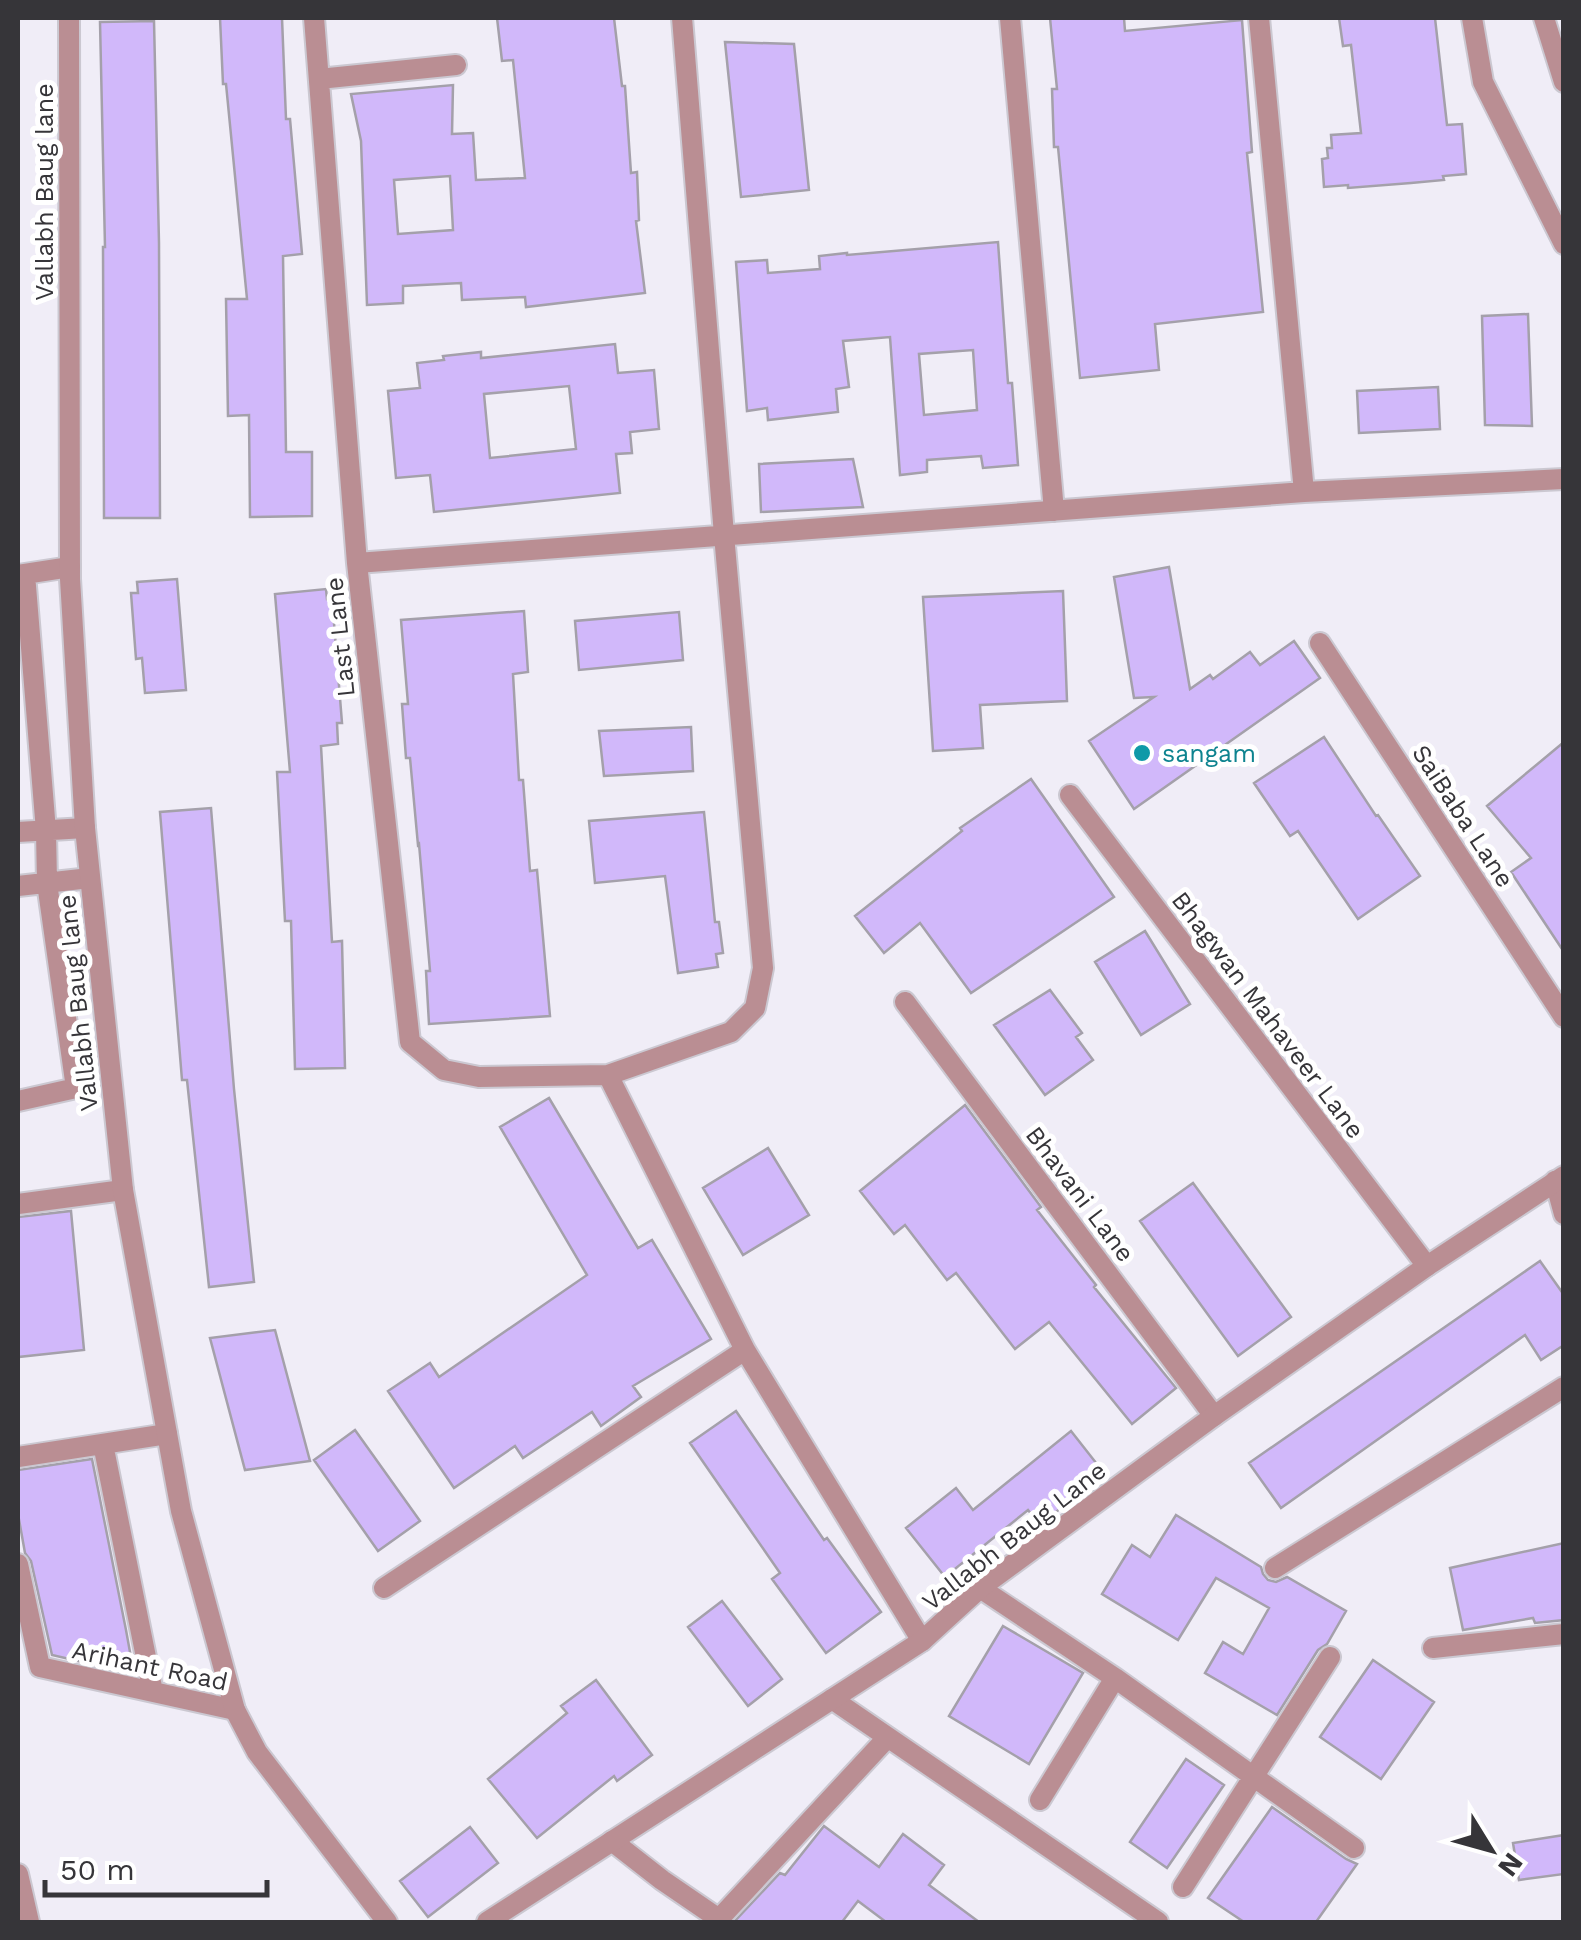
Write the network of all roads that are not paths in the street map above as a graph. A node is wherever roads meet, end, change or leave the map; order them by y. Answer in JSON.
{"nodes":[{"id":1,"x":69,"y":18,"type":"edge"},
{"id":2,"x":314,"y":18,"type":"edge"},
{"id":3,"x":682,"y":18,"type":"edge"},
{"id":4,"x":1010,"y":18,"type":"edge"},
{"id":5,"x":1259,"y":18,"type":"edge"},
{"id":6,"x":1472,"y":18,"type":"edge"},
{"id":7,"x":1544,"y":18,"type":"edge"},
{"id":8,"x":456,"y":65,"type":"dead end"},
{"id":9,"x":319,"y":80,"type":"junction"},
{"id":10,"x":1564,"y":82,"type":"edge"},
{"id":11,"x":1564,"y":244,"type":"edge"},
{"id":12,"x":1564,"y":479,"type":"edge"},
{"id":13,"x":1304,"y":492,"type":"junction"},
{"id":14,"x":1054,"y":510,"type":"junction"},
{"id":15,"x":724,"y":535,"type":"junction"},
{"id":16,"x":357,"y":563,"type":"junction"},
{"id":17,"x":70,"y":568,"type":"junction"},
{"id":18,"x":21,"y":574,"type":"edge"},
{"id":19,"x":1320,"y":643,"type":"dead end"},
{"id":20,"x":1070,"y":795,"type":"dead end"},
{"id":21,"x":85,"y":828,"type":"junction"},
{"id":22,"x":46,"y":831,"type":"junction"},
{"id":23,"x":18,"y":832,"type":"edge"},
{"id":24,"x":90,"y":878,"type":"junction"},
{"id":25,"x":47,"y":883,"type":"junction"},
{"id":26,"x":18,"y":886,"type":"edge"},
{"id":27,"x":905,"y":1002,"type":"dead end"},
{"id":28,"x":1564,"y":1017,"type":"edge"},
{"id":29,"x":608,"y":1075,"type":"junction"},
{"id":30,"x":18,"y":1102,"type":"edge"},
{"id":31,"x":1560,"y":1179,"type":"edge"},
{"id":32,"x":123,"y":1190,"type":"junction"},
{"id":33,"x":18,"y":1204,"type":"edge"},
{"id":34,"x":1564,"y":1214,"type":"edge"},
{"id":35,"x":1427,"y":1266,"type":"junction"},
{"id":36,"x":745,"y":1350,"type":"junction"},
{"id":37,"x":1564,"y":1387,"type":"edge"},
{"id":38,"x":1214,"y":1416,"type":"junction"},
{"id":39,"x":167,"y":1434,"type":"junction"},
{"id":40,"x":103,"y":1444,"type":"junction"},
{"id":41,"x":18,"y":1456,"type":"edge"},
{"id":42,"x":18,"y":1564,"type":"edge"},
{"id":43,"x":1275,"y":1568,"type":"dead end"},
{"id":44,"x":384,"y":1588,"type":"dead end"},
{"id":45,"x":980,"y":1588,"type":"junction"},
{"id":46,"x":1564,"y":1634,"type":"edge"},
{"id":47,"x":922,"y":1641,"type":"junction"},
{"id":48,"x":1433,"y":1648,"type":"dead end"},
{"id":49,"x":1330,"y":1656,"type":"dead end"},
{"id":50,"x":1115,"y":1678,"type":"junction"},
{"id":51,"x":153,"y":1692,"type":"junction"},
{"id":52,"x":832,"y":1699,"type":"junction"},
{"id":53,"x":236,"y":1710,"type":"junction"},
{"id":54,"x":887,"y":1738,"type":"junction"},
{"id":55,"x":1254,"y":1775,"type":"junction"},
{"id":56,"x":1040,"y":1800,"type":"dead end"},
{"id":57,"x":612,"y":1841,"type":"junction"},
{"id":58,"x":1354,"y":1848,"type":"dead end"},
{"id":59,"x":18,"y":1874,"type":"edge"},
{"id":60,"x":1182,"y":1887,"type":"dead end"},
{"id":61,"x":717,"y":1921,"type":"edge"},
{"id":62,"x":1152,"y":1921,"type":"edge"},
{"id":63,"x":29,"y":1922,"type":"edge"},
{"id":64,"x":387,"y":1922,"type":"edge"},
{"id":65,"x":487,"y":1922,"type":"edge"}],
"edges":[{"from":1,"to":17,"type":"street","name":"Vallabh Baug lane"},
{"from":2,"to":9,"type":"street","name":"Last Lane"},
{"from":3,"to":15,"type":"street","name":"Last Lane"},
{"from":4,"to":14,"type":"street"},
{"from":5,"to":13,"type":"street"},
{"from":6,"to":11,"type":"street"},
{"from":7,"to":10,"type":"street"},
{"from":8,"to":9,"type":"street"},
{"from":9,"to":16,"type":"street","name":"Last Lane"},
{"from":12,"to":13,"type":"street"},
{"from":13,"to":14,"type":"street"},
{"from":14,"to":15,"type":"street"},
{"from":15,"to":16,"type":"street"},
{"from":15,"to":29,"type":"street","name":"Last Lane"},
{"from":16,"to":29,"type":"street","name":"Last Lane"},
{"from":17,"to":18,"type":"street"},
{"from":17,"to":21,"type":"street","name":"Vallabh Baug lane"},
{"from":18,"to":22,"type":"street"},
{"from":19,"to":28,"type":"street","name":"SaiBaba Lane"},
{"from":20,"to":35,"type":"street","name":"Bhagwan Mahaveer Lane"},
{"from":21,"to":22,"type":"street"},
{"from":21,"to":24,"type":"street","name":"Vallabh Baug lane"},
{"from":22,"to":23,"type":"street"},
{"from":22,"to":25,"type":"street"},
{"from":24,"to":25,"type":"street"},
{"from":24,"to":32,"type":"street","name":"Vallabh Baug lane"},
{"from":25,"to":26,"type":"street"},
{"from":25,"to":30,"type":"street"},
{"from":27,"to":38,"type":"street","name":"Bhavani Lane"},
{"from":29,"to":36,"type":"street"},
{"from":31,"to":34,"type":"street"},
{"from":31,"to":35,"type":"street","name":"Vallabh Baug Lane"},
{"from":32,"to":33,"type":"street"},
{"from":32,"to":39,"type":"street","name":"Vallabh Baug lane"},
{"from":35,"to":38,"type":"street","name":"Vallabh Baug Lane"},
{"from":36,"to":44,"type":"street"},
{"from":36,"to":47,"type":"street"},
{"from":37,"to":43,"type":"street"},
{"from":38,"to":45,"type":"street","name":"Vallabh Baug Lane"},
{"from":39,"to":40,"type":"street"},
{"from":39,"to":53,"type":"street","name":"Vallabh Baug lane"},
{"from":40,"to":41,"type":"street"},
{"from":40,"to":51,"type":"street"},
{"from":42,"to":51,"type":"street","name":"Arihant Road"},
{"from":45,"to":47,"type":"street","name":"Vallabh Baug Lane"},
{"from":45,"to":50,"type":"street"},
{"from":46,"to":48,"type":"street"},
{"from":47,"to":52,"type":"street","name":"Vallabh Baug Lane"},
{"from":49,"to":55,"type":"street"},
{"from":50,"to":55,"type":"street"},
{"from":50,"to":56,"type":"street"},
{"from":51,"to":53,"type":"street","name":"Arihant Road"},
{"from":52,"to":54,"type":"street"},
{"from":52,"to":57,"type":"street","name":"Vallabh Baug Lane"},
{"from":53,"to":64,"type":"street","name":"Vallabh Baug lane"},
{"from":54,"to":61,"type":"street"},
{"from":54,"to":62,"type":"street"},
{"from":55,"to":58,"type":"street"},
{"from":55,"to":60,"type":"street"},
{"from":57,"to":61,"type":"street"},
{"from":57,"to":65,"type":"street","name":"Vallabh Baug Lane"},
{"from":59,"to":63,"type":"street"}]}
